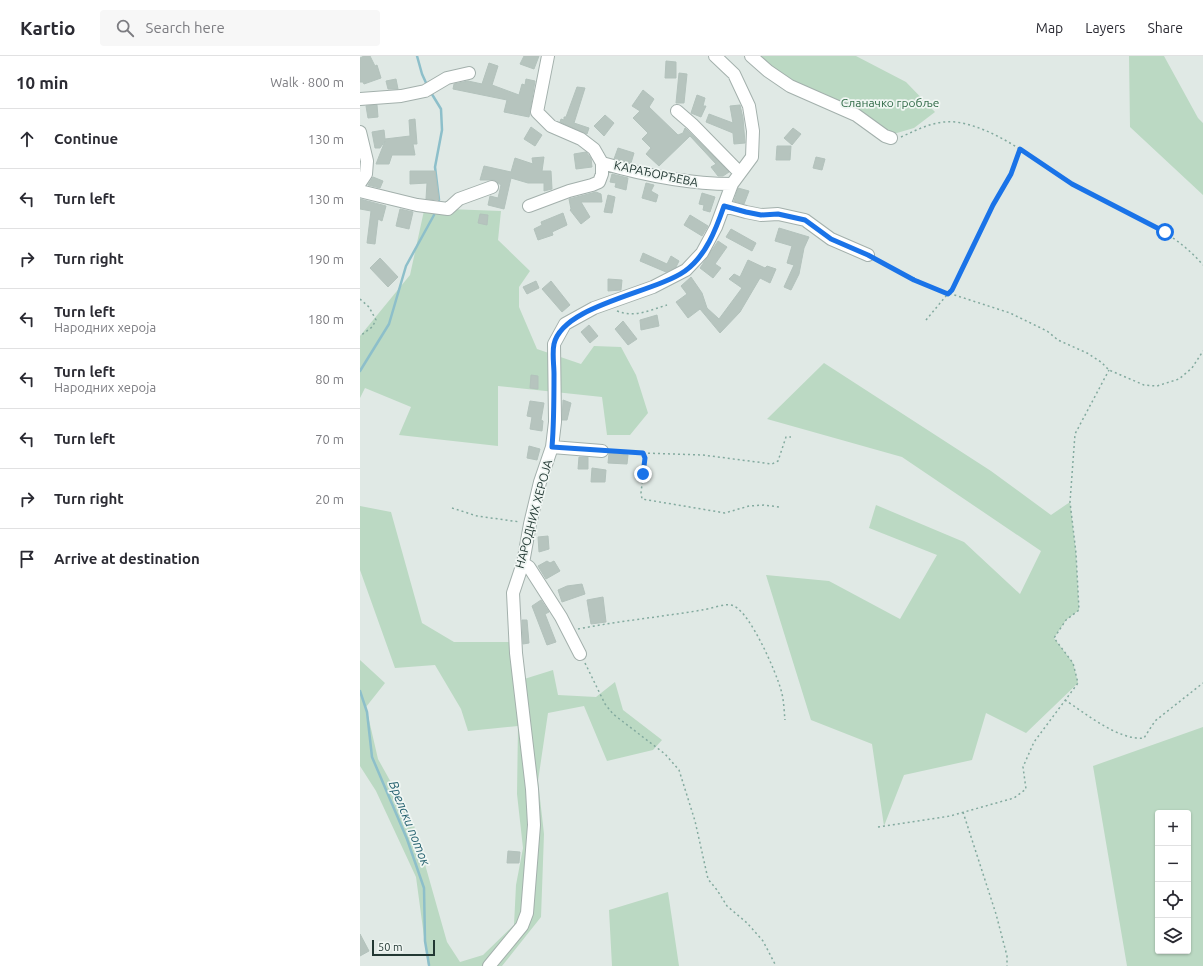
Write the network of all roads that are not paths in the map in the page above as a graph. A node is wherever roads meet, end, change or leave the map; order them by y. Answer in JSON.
{"nodes":[{"id":1,"x":548,"y":56,"type":"edge"},
{"id":2,"x":715,"y":56,"type":"edge"},
{"id":3,"x":751,"y":56,"type":"edge"},
{"id":4,"x":469,"y":73,"type":"dead end"},
{"id":5,"x":360,"y":99,"type":"edge"},
{"id":6,"x":677,"y":111,"type":"dead end"},
{"id":7,"x":360,"y":132,"type":"edge"},
{"id":8,"x":891,"y":138,"type":"road end"},
{"id":9,"x":602,"y":163,"type":"junction"},
{"id":10,"x":740,"y":173,"type":"junction"},
{"id":11,"x":360,"y":183,"type":"edge"},
{"id":12,"x":732,"y":184,"type":"junction"},
{"id":13,"x":492,"y":187,"type":"dead end"},
{"id":14,"x":360,"y":191,"type":"edge"},
{"id":15,"x":529,"y":206,"type":"dead end"},
{"id":16,"x":724,"y":206,"type":"junction"},
{"id":17,"x":868,"y":255,"type":"road end"},
{"id":18,"x":552,"y":447,"type":"junction"},
{"id":19,"x":602,"y":450,"type":"road end"},
{"id":20,"x":522,"y":563,"type":"junction"},
{"id":21,"x":580,"y":654,"type":"road end"},
{"id":22,"x":488,"y":966,"type":"edge"}],
"edges":[{"from":1,"to":9,"type":"street","name":"КАРАЂОРЂЕВА"},
{"from":2,"to":10,"type":"street","name":"НАРОДНИХ ХЕРОЈА"},
{"from":3,"to":8,"type":"street"},
{"from":4,"to":5,"type":"street"},
{"from":6,"to":10,"type":"street"},
{"from":7,"to":11,"type":"street"},
{"from":9,"to":12,"type":"street","name":"КАРАЂОРЂЕВА"},
{"from":9,"to":15,"type":"street"},
{"from":10,"to":12,"type":"street","name":"НАРОДНИХ ХЕРОЈА"},
{"from":12,"to":16,"type":"street","name":"НАРОДНИХ ХЕРОЈА"},
{"from":13,"to":14,"type":"street"},
{"from":16,"to":17,"type":"street"},
{"from":16,"to":18,"type":"street","name":"НАРОДНИХ ХЕРОЈА"},
{"from":18,"to":19,"type":"street"},
{"from":18,"to":20,"type":"street","name":"НАРОДНИХ ХЕРОЈА"},
{"from":20,"to":21,"type":"street"},
{"from":20,"to":22,"type":"street","name":"НАРОДНИХ ХЕРОЈА"}]}
